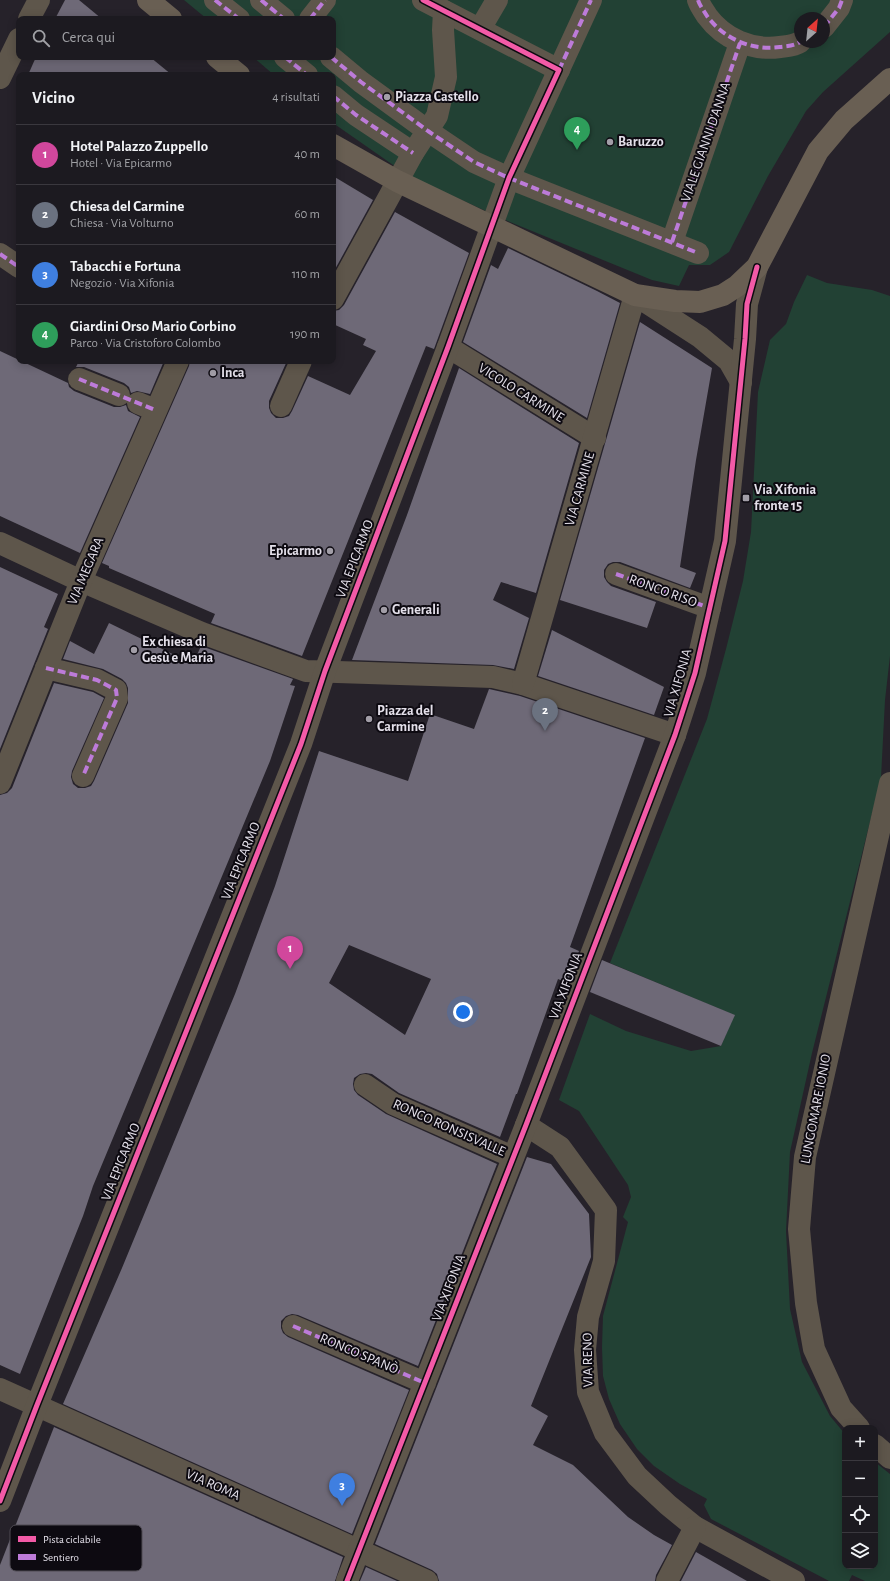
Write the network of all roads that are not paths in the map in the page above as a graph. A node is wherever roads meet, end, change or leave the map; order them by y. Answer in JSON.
{"nodes":[{"id":1,"x":39,"y":0,"type":"edge"},
{"id":2,"x":148,"y":0,"type":"edge"},
{"id":3,"x":215,"y":0,"type":"edge"},
{"id":4,"x":261,"y":0,"type":"edge"},
{"id":5,"x":325,"y":0,"type":"edge"},
{"id":6,"x":423,"y":0,"type":"edge"},
{"id":7,"x":497,"y":0,"type":"edge"},
{"id":8,"x":591,"y":0,"type":"edge"},
{"id":9,"x":698,"y":0,"type":"edge"},
{"id":10,"x":842,"y":0,"type":"edge"},
{"id":11,"x":444,"y":11,"type":"junction"},
{"id":12,"x":31,"y":16,"type":"edge"},
{"id":13,"x":167,"y":16,"type":"edge"},
{"id":14,"x":235,"y":16,"type":"edge"},
{"id":15,"x":280,"y":16,"type":"edge"},
{"id":16,"x":312,"y":16,"type":"edge"},
{"id":17,"x":830,"y":19,"type":"edge"},
{"id":18,"x":480,"y":29,"type":"junction"},
{"id":19,"x":740,"y":43,"type":"junction"},
{"id":20,"x":794,"y":45,"type":"edge"},
{"id":21,"x":16,"y":46,"type":"edge"},
{"id":22,"x":221,"y":60,"type":"edge"},
{"id":23,"x":289,"y":60,"type":"edge"},
{"id":24,"x":335,"y":60,"type":"edge"},
{"id":25,"x":559,"y":70,"type":"junction"},
{"id":26,"x":235,"y":72,"type":"edge"},
{"id":27,"x":303,"y":72,"type":"edge"},
{"id":28,"x":0,"y":78,"type":"edge"},
{"id":29,"x":890,"y":79,"type":"edge"},
{"id":30,"x":336,"y":98,"type":"edge"},
{"id":31,"x":428,"y":131,"type":"junction"},
{"id":32,"x":336,"y":147,"type":"edge"},
{"id":33,"x":412,"y":153,"type":"junction"},
{"id":34,"x":509,"y":178,"type":"junction"},
{"id":35,"x":397,"y":181,"type":"junction"},
{"id":36,"x":491,"y":225,"type":"junction"},
{"id":37,"x":672,"y":242,"type":"junction"},
{"id":38,"x":698,"y":253,"type":"dead end"},
{"id":39,"x":0,"y":254,"type":"edge"},
{"id":40,"x":16,"y":265,"type":"edge"},
{"id":41,"x":757,"y":267,"type":"junction"},
{"id":42,"x":336,"y":293,"type":"edge"},
{"id":43,"x":635,"y":295,"type":"junction"},
{"id":44,"x":448,"y":347,"type":"junction"},
{"id":45,"x":175,"y":364,"type":"edge"},
{"id":46,"x":300,"y":364,"type":"edge"},
{"id":47,"x":79,"y":379,"type":"dead end"},
{"id":48,"x":741,"y":382,"type":"junction"},
{"id":49,"x":137,"y":403,"type":"junction"},
{"id":50,"x":281,"y":406,"type":"dead end"},
{"id":51,"x":595,"y":438,"type":"junction"},
{"id":52,"x":0,"y":543,"type":"edge"},
{"id":53,"x":616,"y":574,"type":"dead end"},
{"id":54,"x":81,"y":581,"type":"junction"},
{"id":55,"x":710,"y":608,"type":"junction"},
{"id":56,"x":46,"y":668,"type":"junction"},
{"id":57,"x":326,"y":672,"type":"junction"},
{"id":58,"x":523,"y":684,"type":"junction"},
{"id":59,"x":675,"y":735,"type":"junction"},
{"id":60,"x":84,"y":776,"type":"dead end"},
{"id":61,"x":0,"y":783,"type":"edge"},
{"id":62,"x":890,"y":783,"type":"edge"},
{"id":63,"x":365,"y":1085,"type":"dead end"},
{"id":64,"x":526,"y":1125,"type":"junction"},
{"id":65,"x":514,"y":1157,"type":"junction"},
{"id":66,"x":293,"y":1326,"type":"dead end"},
{"id":67,"x":425,"y":1383,"type":"junction"},
{"id":68,"x":0,"y":1389,"type":"edge"},
{"id":69,"x":37,"y":1405,"type":"junction"},
{"id":70,"x":856,"y":1425,"type":"edge"},
{"id":71,"x":878,"y":1448,"type":"edge"},
{"id":72,"x":890,"y":1458,"type":"edge"},
{"id":73,"x":0,"y":1501,"type":"edge"},
{"id":74,"x":695,"y":1527,"type":"junction"},
{"id":75,"x":359,"y":1550,"type":"junction"},
{"id":76,"x":347,"y":1581,"type":"edge"},
{"id":77,"x":427,"y":1581,"type":"edge"},
{"id":78,"x":667,"y":1581,"type":"edge"},
{"id":79,"x":794,"y":1581,"type":"edge"}],
"edges":[{"from":1,"to":12,"type":"street"},
{"from":2,"to":13,"type":"main road"},
{"from":3,"to":14,"type":"street"},
{"from":4,"to":15,"type":"street"},
{"from":5,"to":16,"type":"street"},
{"from":6,"to":11,"type":"street"},
{"from":7,"to":18,"type":"street"},
{"from":8,"to":25,"type":"street","name":"VIA EPICARMO"},
{"from":9,"to":19,"type":"street"},
{"from":10,"to":17,"type":"street"},
{"from":11,"to":18,"type":"street"},
{"from":11,"to":31,"type":"street"},
{"from":18,"to":25,"type":"street"},
{"from":19,"to":20,"type":"street"},
{"from":19,"to":37,"type":"street","name":"VIALE GIANNI D'ANNA"},
{"from":21,"to":28,"type":"street"},
{"from":22,"to":26,"type":"main road"},
{"from":23,"to":27,"type":"street"},
{"from":24,"to":31,"type":"street"},
{"from":25,"to":34,"type":"street","name":"VIA EPICARMO"},
{"from":29,"to":41,"type":"main road"},
{"from":30,"to":33,"type":"street"},
{"from":31,"to":33,"type":"street"},
{"from":31,"to":34,"type":"street"},
{"from":32,"to":35,"type":"main road"},
{"from":33,"to":35,"type":"street"},
{"from":34,"to":36,"type":"street","name":"VIA EPICARMO"},
{"from":34,"to":37,"type":"street"},
{"from":35,"to":36,"type":"main road"},
{"from":35,"to":42,"type":"street"},
{"from":36,"to":43,"type":"main road"},
{"from":36,"to":44,"type":"street","name":"VIA EPICARMO"},
{"from":37,"to":38,"type":"street"},
{"from":39,"to":40,"type":"street"},
{"from":41,"to":43,"type":"main road"},
{"from":41,"to":48,"type":"street","name":"VIA XIFONIA"},
{"from":43,"to":48,"type":"street"},
{"from":43,"to":51,"type":"street","name":"VIA CARMINE"},
{"from":44,"to":51,"type":"street","name":"VICOLO CARMINE"},
{"from":44,"to":57,"type":"street","name":"VIA EPICARMO"},
{"from":45,"to":49,"type":"street","name":"VIA MEGARA"},
{"from":46,"to":50,"type":"street"},
{"from":47,"to":49,"type":"street"},
{"from":48,"to":55,"type":"street","name":"VIA XIFONIA"},
{"from":49,"to":54,"type":"street","name":"VIA MEGARA"},
{"from":51,"to":58,"type":"street","name":"VIA CARMINE"},
{"from":52,"to":54,"type":"street"},
{"from":53,"to":55,"type":"street","name":"RONCO RISO"},
{"from":54,"to":56,"type":"street","name":"VIA MEGARA"},
{"from":54,"to":57,"type":"street"},
{"from":55,"to":59,"type":"street","name":"VIA XIFONIA"},
{"from":56,"to":60,"type":"street"},
{"from":56,"to":61,"type":"street","name":"VIA MEGARA"},
{"from":57,"to":58,"type":"street"},
{"from":57,"to":69,"type":"street","name":"VIA EPICARMO"},
{"from":58,"to":59,"type":"street"},
{"from":59,"to":64,"type":"street","name":"VIA XIFONIA"},
{"from":62,"to":70,"type":"street","name":"LUNGOMARE IONIO"},
{"from":63,"to":65,"type":"street","name":"RONCO RONSISVALLE"},
{"from":64,"to":65,"type":"street","name":"VIA XIFONIA"},
{"from":64,"to":74,"type":"street","name":"VIA RENO"},
{"from":65,"to":67,"type":"street","name":"VIA XIFONIA"},
{"from":66,"to":67,"type":"street","name":"RONCO SPANÒ"},
{"from":67,"to":75,"type":"street","name":"VIA XIFONIA"},
{"from":68,"to":69,"type":"street","name":"VIA ROMA"},
{"from":69,"to":73,"type":"street","name":"VIA EPICARMO"},
{"from":69,"to":75,"type":"street","name":"VIA ROMA"},
{"from":71,"to":72,"type":"street"},
{"from":74,"to":78,"type":"street"},
{"from":74,"to":79,"type":"street","name":"VIA RENO"},
{"from":75,"to":76,"type":"street","name":"VIA XIFONIA"},
{"from":75,"to":77,"type":"street","name":"VIA ROMA"}]}
